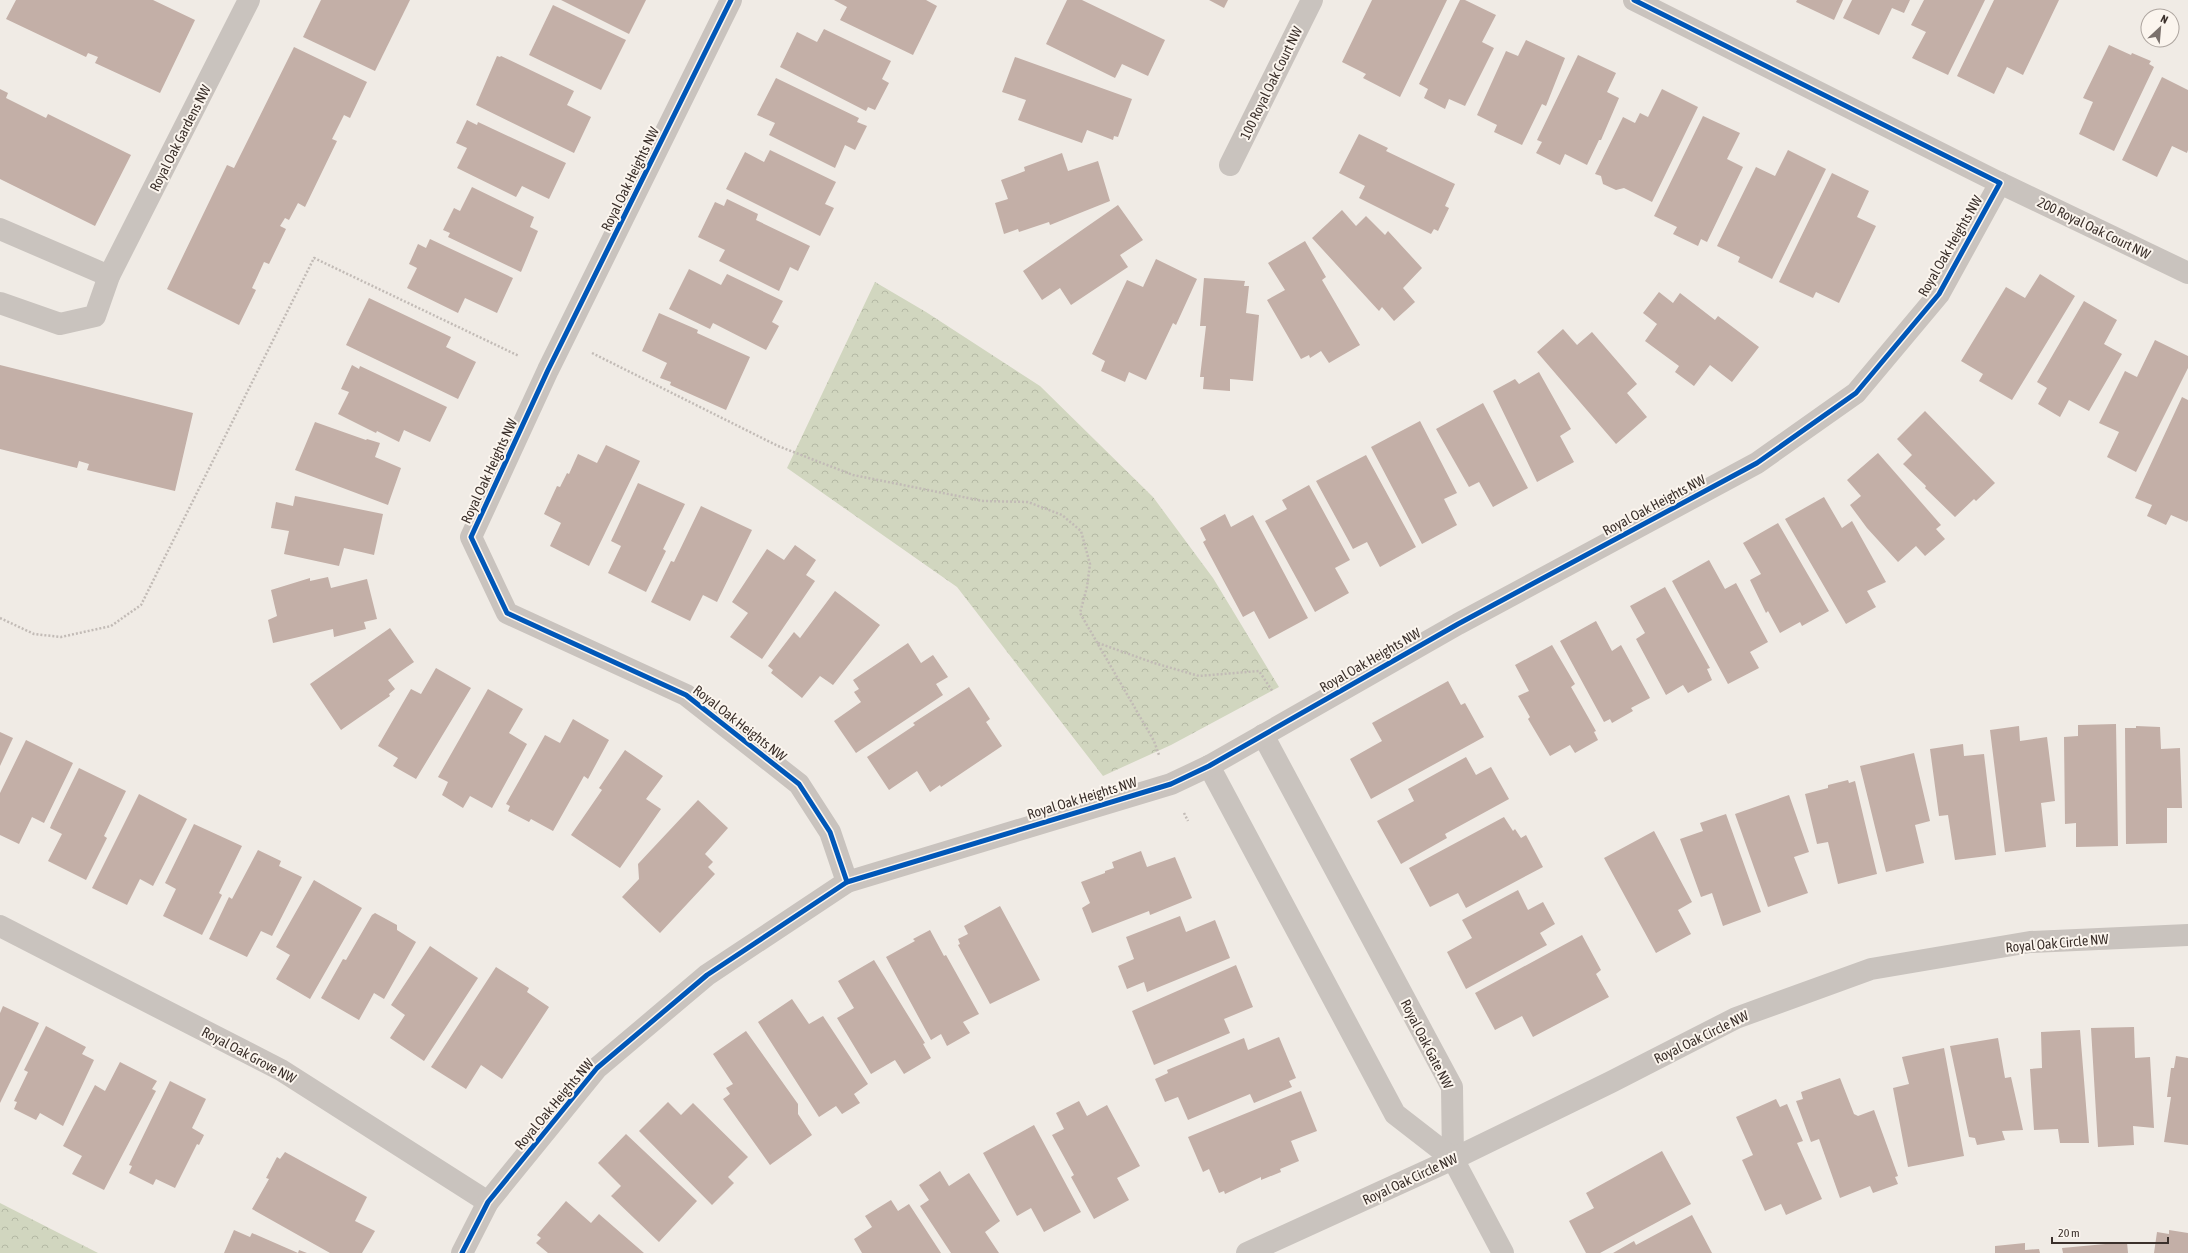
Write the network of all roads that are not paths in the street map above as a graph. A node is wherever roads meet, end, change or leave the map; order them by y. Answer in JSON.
{"nodes":[{"id":1,"x":249,"y":0,"type":"edge"},
{"id":2,"x":731,"y":0,"type":"edge"},
{"id":3,"x":1312,"y":0,"type":"edge"},
{"id":4,"x":1634,"y":0,"type":"edge"},
{"id":5,"x":1230,"y":165,"type":"dead end"},
{"id":6,"x":2000,"y":183,"type":"junction"},
{"id":7,"x":0,"y":229,"type":"edge"},
{"id":8,"x":2188,"y":273,"type":"edge"},
{"id":9,"x":109,"y":276,"type":"junction"},
{"id":10,"x":0,"y":303,"type":"edge"},
{"id":11,"x":1263,"y":735,"type":"junction"},
{"id":12,"x":1210,"y":766,"type":"junction"},
{"id":13,"x":847,"y":882,"type":"junction"},
{"id":14,"x":0,"y":926,"type":"edge"},
{"id":15,"x":2188,"y":935,"type":"edge"},
{"id":16,"x":1453,"y":1159,"type":"junction"},
{"id":17,"x":488,"y":1202,"type":"junction"},
{"id":18,"x":462,"y":1253,"type":"edge"},
{"id":19,"x":1247,"y":1253,"type":"edge"},
{"id":20,"x":1503,"y":1253,"type":"edge"}],
"edges":[{"from":1,"to":9,"type":"street","name":"Royal Oak Gardens NW"},
{"from":2,"to":13,"type":"street","name":"Royal Oak Heights NW"},
{"from":3,"to":5,"type":"street","name":"100 Royal Oak Court NW"},
{"from":4,"to":6,"type":"street"},
{"from":6,"to":8,"type":"street","name":"200 Royal Oak Court NW"},
{"from":6,"to":11,"type":"street","name":"Royal Oak Heights NW"},
{"from":7,"to":9,"type":"street"},
{"from":9,"to":10,"type":"street","name":"Royal Oak Gardens NW"},
{"from":11,"to":12,"type":"street","name":"Royal Oak Heights NW"},
{"from":11,"to":16,"type":"street","name":"Royal Oak Gate NW"},
{"from":12,"to":13,"type":"street","name":"Royal Oak Heights NW"},
{"from":12,"to":16,"type":"street"},
{"from":13,"to":17,"type":"street","name":"Royal Oak Heights NW"},
{"from":14,"to":17,"type":"street","name":"Royal Oak Grove NW"},
{"from":15,"to":16,"type":"street","name":"Royal Oak Circle NW"},
{"from":16,"to":19,"type":"street","name":"Royal Oak Circle NW"},
{"from":16,"to":20,"type":"street"},
{"from":17,"to":18,"type":"street","name":"Royal Oak Heights NW"}]}
